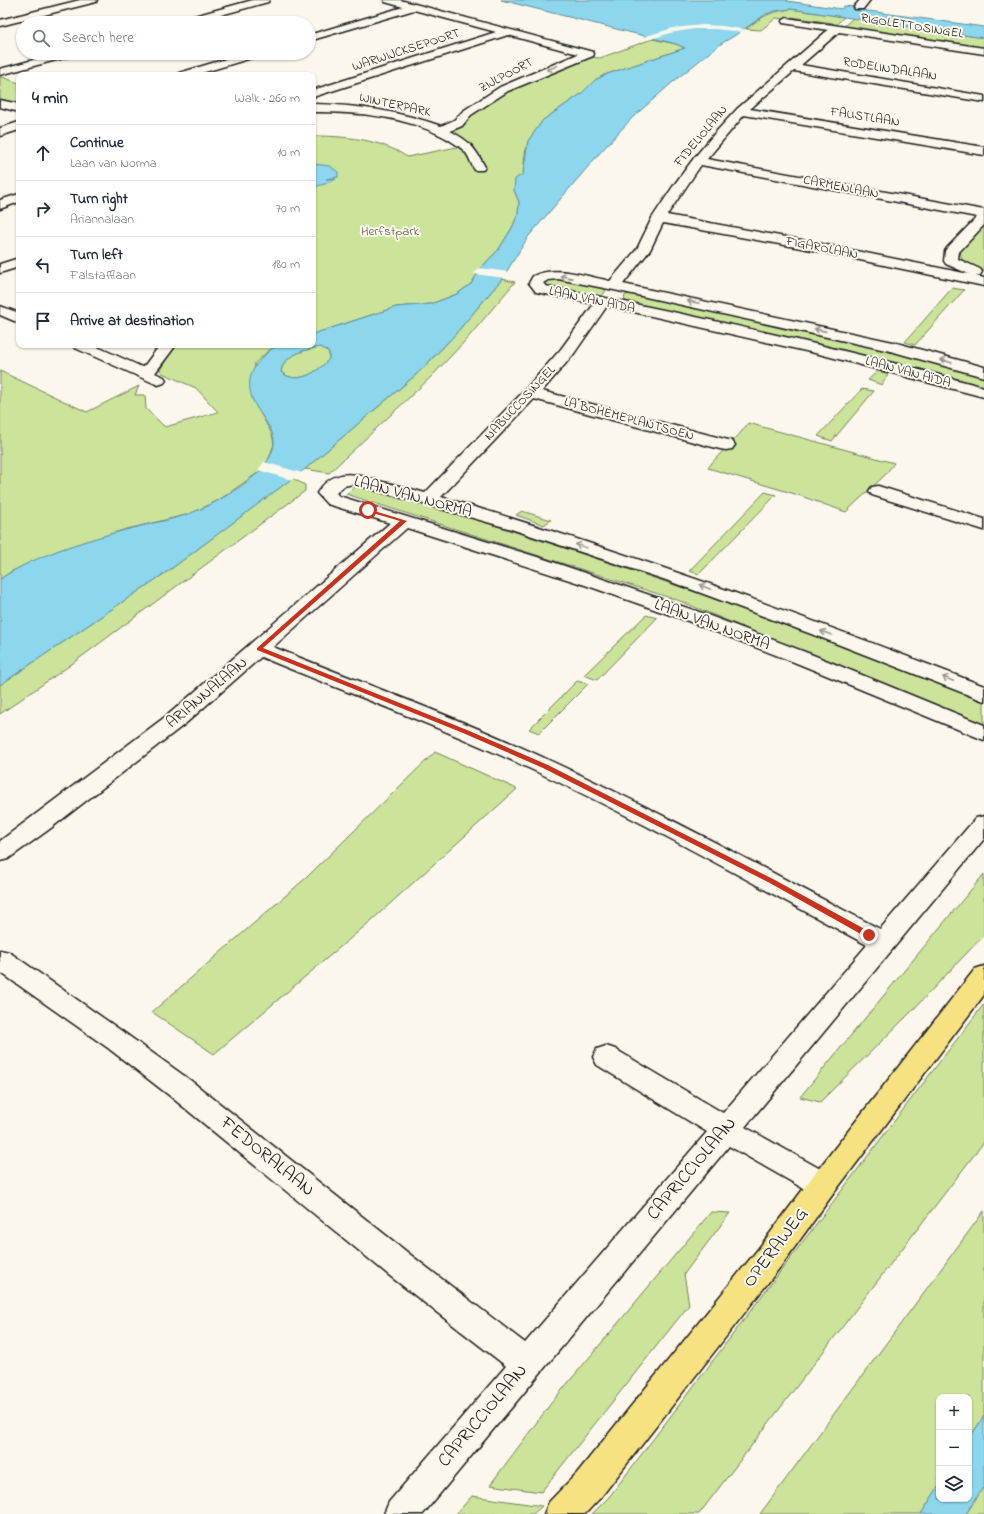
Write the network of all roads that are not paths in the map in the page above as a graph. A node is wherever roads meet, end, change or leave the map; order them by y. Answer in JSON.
{"nodes":[{"id":1,"x":92,"y":0,"type":"edge"},
{"id":2,"x":264,"y":0,"type":"edge"},
{"id":3,"x":389,"y":0,"type":"edge"},
{"id":4,"x":413,"y":7,"type":"junction"},
{"id":5,"x":28,"y":16,"type":"edge"},
{"id":6,"x":206,"y":16,"type":"edge"},
{"id":7,"x":16,"y":19,"type":"edge"},
{"id":8,"x":787,"y":21,"type":"dead end"},
{"id":9,"x":0,"y":23,"type":"edge"},
{"id":10,"x":838,"y":28,"type":"junction"},
{"id":11,"x":507,"y":32,"type":"junction"},
{"id":12,"x":316,"y":36,"type":"edge"},
{"id":13,"x":984,"y":51,"type":"edge"},
{"id":14,"x":47,"y":60,"type":"edge"},
{"id":15,"x":234,"y":60,"type":"edge"},
{"id":16,"x":792,"y":67,"type":"junction"},
{"id":17,"x":193,"y":72,"type":"edge"},
{"id":18,"x":0,"y":74,"type":"edge"},
{"id":19,"x":16,"y":79,"type":"edge"},
{"id":20,"x":316,"y":93,"type":"edge"},
{"id":21,"x":984,"y":99,"type":"edge"},
{"id":22,"x":0,"y":103,"type":"edge"},
{"id":23,"x":16,"y":107,"type":"edge"},
{"id":24,"x":316,"y":108,"type":"edge"},
{"id":25,"x":741,"y":111,"type":"junction"},
{"id":26,"x":16,"y":127,"type":"edge"},
{"id":27,"x":441,"y":130,"type":"junction"},
{"id":28,"x":0,"y":132,"type":"edge"},
{"id":29,"x":984,"y":151,"type":"edge"},
{"id":30,"x":698,"y":161,"type":"junction"},
{"id":31,"x":479,"y":167,"type":"dead end"},
{"id":32,"x":16,"y":199,"type":"edge"},
{"id":33,"x":0,"y":205,"type":"edge"},
{"id":34,"x":984,"y":216,"type":"edge"},
{"id":35,"x":660,"y":218,"type":"junction"},
{"id":36,"x":16,"y":263,"type":"edge"},
{"id":37,"x":0,"y":269,"type":"edge"},
{"id":38,"x":984,"y":274,"type":"edge"},
{"id":39,"x":984,"y":282,"type":"edge"},
{"id":40,"x":614,"y":286,"type":"junction"},
{"id":41,"x":603,"y":302,"type":"junction"},
{"id":42,"x":0,"y":310,"type":"edge"},
{"id":43,"x":16,"y":317,"type":"edge"},
{"id":44,"x":87,"y":348,"type":"edge"},
{"id":45,"x":166,"y":348,"type":"edge"},
{"id":46,"x":984,"y":372,"type":"edge"},
{"id":47,"x":142,"y":373,"type":"junction"},
{"id":48,"x":158,"y":380,"type":"dead end"},
{"id":49,"x":984,"y":392,"type":"edge"},
{"id":50,"x":531,"y":393,"type":"junction"},
{"id":51,"x":726,"y":445,"type":"dead end"},
{"id":52,"x":878,"y":490,"type":"dead end"},
{"id":53,"x":429,"y":499,"type":"junction"},
{"id":54,"x":404,"y":521,"type":"junction"},
{"id":55,"x":984,"y":525,"type":"edge"},
{"id":56,"x":259,"y":649,"type":"junction"},
{"id":57,"x":984,"y":694,"type":"edge"},
{"id":58,"x":984,"y":733,"type":"edge"},
{"id":59,"x":984,"y":824,"type":"edge"},
{"id":60,"x":0,"y":853,"type":"edge"},
{"id":61,"x":885,"y":943,"type":"junction"},
{"id":62,"x":0,"y":959,"type":"edge"},
{"id":63,"x":984,"y":976,"type":"edge"},
{"id":64,"x":606,"y":1057,"type":"dead end"},
{"id":65,"x":725,"y":1129,"type":"junction"},
{"id":66,"x":823,"y":1186,"type":"junction"},
{"id":67,"x":528,"y":1364,"type":"junction"},
{"id":68,"x":401,"y":1514,"type":"edge"},
{"id":69,"x":561,"y":1514,"type":"edge"}],
"edges":[{"from":1,"to":5,"type":"street"},
{"from":2,"to":6,"type":"street"},
{"from":3,"to":4,"type":"street"},
{"from":4,"to":11,"type":"street"},
{"from":4,"to":12,"type":"street"},
{"from":7,"to":9,"type":"street"},
{"from":8,"to":10,"type":"street","name":"RIGOLETTOSINGEL"},
{"from":10,"to":13,"type":"street","name":"RIGOLETTOSINGEL"},
{"from":10,"to":16,"type":"street","name":"FIDELIOLAAN"},
{"from":11,"to":20,"type":"street","name":"WARWIJCKSEPOORT"},
{"from":11,"to":27,"type":"street","name":"ZIJLPOORT","one_way":true},
{"from":14,"to":18,"type":"street"},
{"from":15,"to":17,"type":"street"},
{"from":16,"to":21,"type":"street","name":"RODELINDALAAN"},
{"from":16,"to":25,"type":"street","name":"FIDELIOLAAN"},
{"from":18,"to":19,"type":"street"},
{"from":22,"to":23,"type":"street"},
{"from":24,"to":27,"type":"street","name":"WINTERPARK"},
{"from":25,"to":29,"type":"street","name":"FAUSTLAAN"},
{"from":25,"to":30,"type":"street","name":"FIDELIOLAAN"},
{"from":26,"to":28,"type":"street"},
{"from":27,"to":31,"type":"street","name":"WINTERPARK"},
{"from":30,"to":34,"type":"street","name":"CARMENLAAN"},
{"from":30,"to":35,"type":"street","name":"FIDELIOLAAN"},
{"from":32,"to":33,"type":"street"},
{"from":34,"to":38,"type":"street"},
{"from":35,"to":39,"type":"street","name":"FIGAROLAAN"},
{"from":35,"to":40,"type":"street","name":"FIDELIOLAAN"},
{"from":36,"to":37,"type":"street"},
{"from":40,"to":41,"type":"street","name":"LAAN VAN AÏDA","one_way":true},
{"from":46,"to":40,"type":"street","name":"LAAN VAN AÏDA","one_way":true},
{"from":41,"to":49,"type":"street","name":"LAAN VAN AÏDA"},
{"from":41,"to":50,"type":"street","name":"NABUCCOSINGEL"},
{"from":42,"to":43,"type":"street"},
{"from":44,"to":47,"type":"street"},
{"from":45,"to":47,"type":"street"},
{"from":47,"to":48,"type":"street"},
{"from":50,"to":51,"type":"street","name":"LA BOHÈMEPLANTSOEN"},
{"from":50,"to":53,"type":"street","name":"NABUCCOSINGEL"},
{"from":52,"to":55,"type":"street"},
{"from":53,"to":54,"type":"street","name":"LAAN VAN NORMA"},
{"from":57,"to":53,"type":"street","name":"LAAN VAN NORMA","one_way":true},
{"from":54,"to":56,"type":"street","name":"ARIANNALAAN"},
{"from":54,"to":58,"type":"street","name":"LAAN VAN NORMA"},
{"from":56,"to":60,"type":"street","name":"ARIANNALAAN"},
{"from":56,"to":61,"type":"street"},
{"from":59,"to":61,"type":"street","name":"CAPRICCIOLAAN"},
{"from":61,"to":65,"type":"street","name":"CAPRICCIOLAAN"},
{"from":62,"to":67,"type":"street","name":"FEDORALAAN"},
{"from":63,"to":66,"type":"main road","name":"OPERAWEG"},
{"from":64,"to":65,"type":"street"},
{"from":65,"to":66,"type":"street"},
{"from":65,"to":67,"type":"street","name":"CAPRICCIOLAAN"},
{"from":66,"to":69,"type":"main road","name":"OPERAWEG"},
{"from":67,"to":68,"type":"street","name":"CAPRICCIOLAAN"}]}
